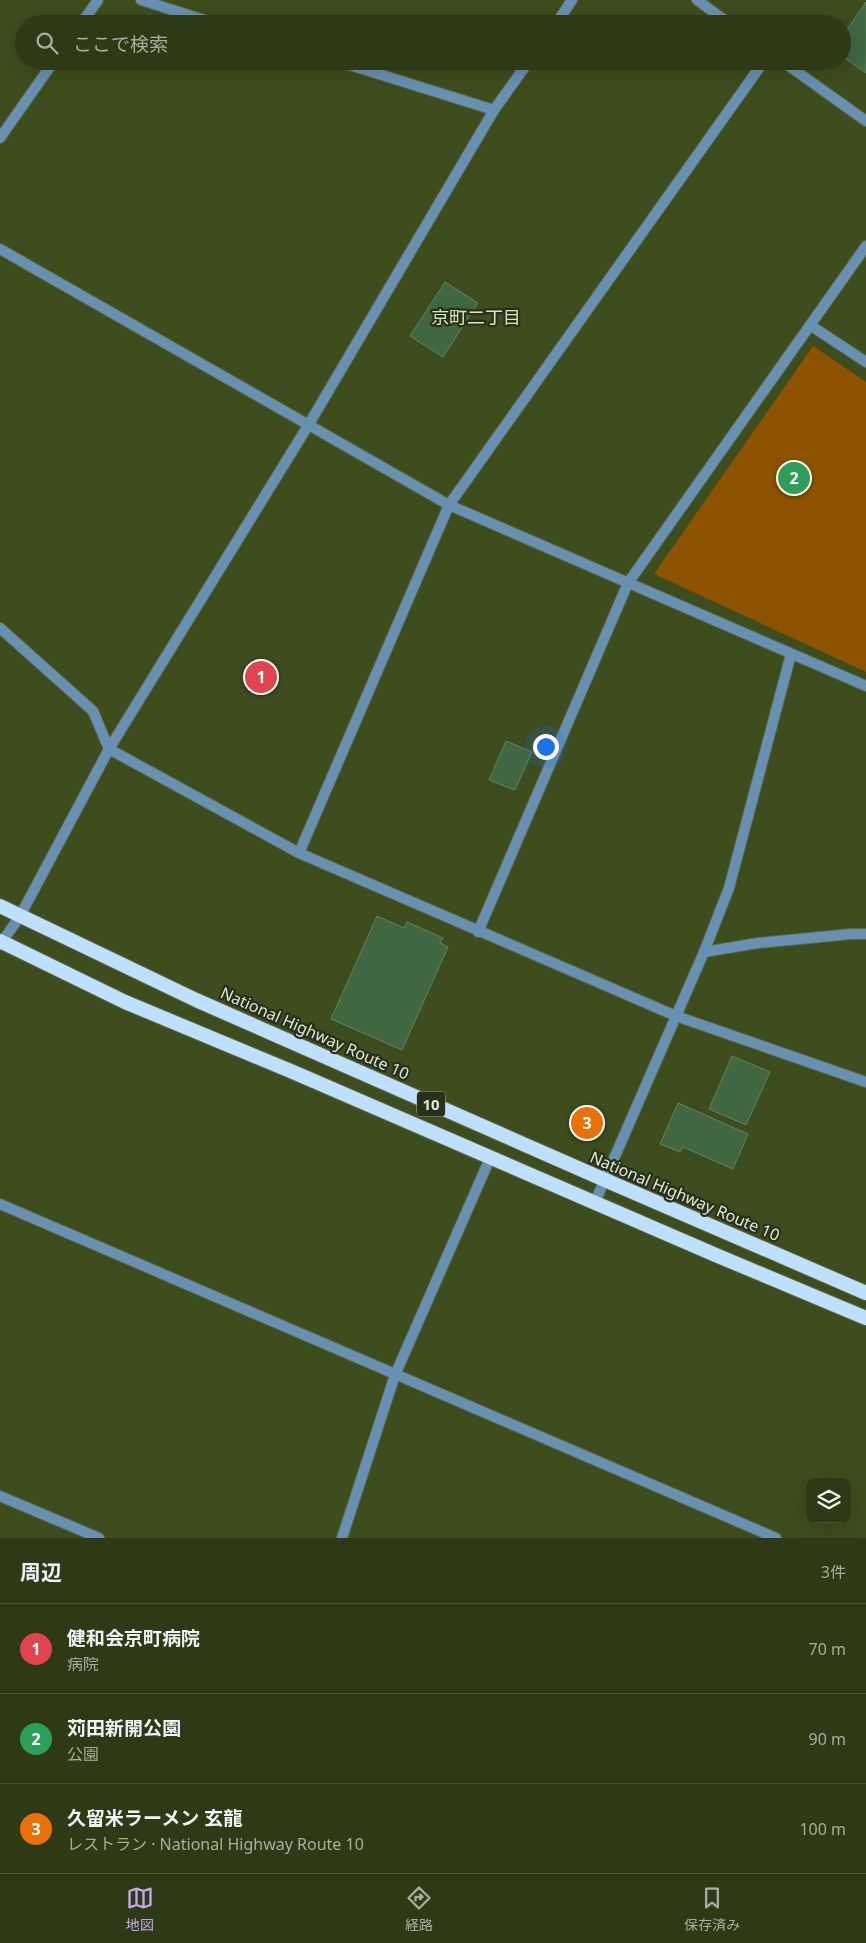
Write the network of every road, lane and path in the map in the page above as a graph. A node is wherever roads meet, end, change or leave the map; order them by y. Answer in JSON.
{"nodes":[{"id":1,"x":98,"y":0,"type":"edge"},
{"id":2,"x":141,"y":0,"type":"edge"},
{"id":3,"x":572,"y":0,"type":"edge"},
{"id":4,"x":697,"y":0,"type":"edge"},
{"id":5,"x":87,"y":15,"type":"edge"},
{"id":6,"x":188,"y":15,"type":"edge"},
{"id":7,"x":562,"y":15,"type":"edge"},
{"id":8,"x":718,"y":15,"type":"edge"},
{"id":9,"x":48,"y":70,"type":"edge"},
{"id":10,"x":366,"y":70,"type":"edge"},
{"id":11,"x":523,"y":70,"type":"edge"},
{"id":12,"x":758,"y":70,"type":"edge"},
{"id":13,"x":795,"y":70,"type":"edge"},
{"id":14,"x":494,"y":110,"type":"junction"},
{"id":15,"x":866,"y":121,"type":"edge"},
{"id":16,"x":0,"y":138,"type":"edge"},
{"id":17,"x":866,"y":246,"type":"edge"},
{"id":18,"x":0,"y":249,"type":"edge"},
{"id":19,"x":810,"y":325,"type":"junction"},
{"id":20,"x":866,"y":362,"type":"edge"},
{"id":21,"x":309,"y":424,"type":"junction"},
{"id":22,"x":449,"y":505,"type":"junction"},
{"id":23,"x":628,"y":583,"type":"junction"},
{"id":24,"x":0,"y":628,"type":"edge"},
{"id":25,"x":790,"y":654,"type":"junction"},
{"id":26,"x":866,"y":686,"type":"edge"},
{"id":27,"x":109,"y":749,"type":"junction"},
{"id":28,"x":299,"y":853,"type":"junction"},
{"id":29,"x":0,"y":906,"type":"edge"},
{"id":30,"x":20,"y":916,"type":"junction"},
{"id":31,"x":478,"y":932,"type":"junction"},
{"id":32,"x":866,"y":934,"type":"edge"},
{"id":33,"x":0,"y":942,"type":"edge"},
{"id":34,"x":704,"y":952,"type":"junction"},
{"id":35,"x":676,"y":1016,"type":"junction"},
{"id":36,"x":866,"y":1082,"type":"edge"},
{"id":37,"x":491,"y":1156,"type":"junction"},
{"id":38,"x":605,"y":1180,"type":"junction"},
{"id":39,"x":595,"y":1202,"type":"junction"},
{"id":40,"x":0,"y":1204,"type":"edge"},
{"id":41,"x":866,"y":1293,"type":"edge"},
{"id":42,"x":866,"y":1318,"type":"edge"},
{"id":43,"x":395,"y":1375,"type":"junction"},
{"id":44,"x":0,"y":1496,"type":"edge"},
{"id":45,"x":99,"y":1538,"type":"edge"},
{"id":46,"x":342,"y":1538,"type":"edge"},
{"id":47,"x":776,"y":1538,"type":"edge"}],
"edges":[{"from":1,"to":5,"type":"street"},
{"from":2,"to":6,"type":"street"},
{"from":3,"to":7,"type":"street"},
{"from":4,"to":8,"type":"street"},
{"from":9,"to":16,"type":"street"},
{"from":10,"to":14,"type":"street"},
{"from":11,"to":14,"type":"street"},
{"from":12,"to":22,"type":"street"},
{"from":13,"to":15,"type":"street"},
{"from":14,"to":21,"type":"street"},
{"from":17,"to":19,"type":"street"},
{"from":18,"to":21,"type":"street"},
{"from":19,"to":20,"type":"street"},
{"from":19,"to":23,"type":"street"},
{"from":21,"to":22,"type":"street"},
{"from":21,"to":27,"type":"street"},
{"from":22,"to":23,"type":"street"},
{"from":22,"to":28,"type":"street"},
{"from":23,"to":25,"type":"street"},
{"from":23,"to":31,"type":"street"},
{"from":24,"to":27,"type":"street"},
{"from":25,"to":26,"type":"street"},
{"from":25,"to":34,"type":"street"},
{"from":27,"to":28,"type":"street"},
{"from":27,"to":30,"type":"street"},
{"from":28,"to":31,"type":"street"},
{"from":29,"to":30,"type":"highway","name":"National Highway Route 10","number":"10"},
{"from":30,"to":33,"type":"street"},
{"from":30,"to":38,"type":"highway","name":"National Highway Route 10","number":"10"},
{"from":31,"to":35,"type":"street"},
{"from":32,"to":34,"type":"street"},
{"from":33,"to":37,"type":"highway","number":"10"},
{"from":34,"to":35,"type":"street"},
{"from":35,"to":36,"type":"street"},
{"from":35,"to":38,"type":"street"},
{"from":37,"to":39,"type":"highway","number":"10"},
{"from":37,"to":43,"type":"street"},
{"from":38,"to":39,"type":"street"},
{"from":38,"to":41,"type":"highway","name":"National Highway Route 10","number":"10"},
{"from":39,"to":42,"type":"highway","number":"10"},
{"from":40,"to":43,"type":"street"},
{"from":43,"to":46,"type":"street"},
{"from":43,"to":47,"type":"street"},
{"from":44,"to":45,"type":"street"}]}
